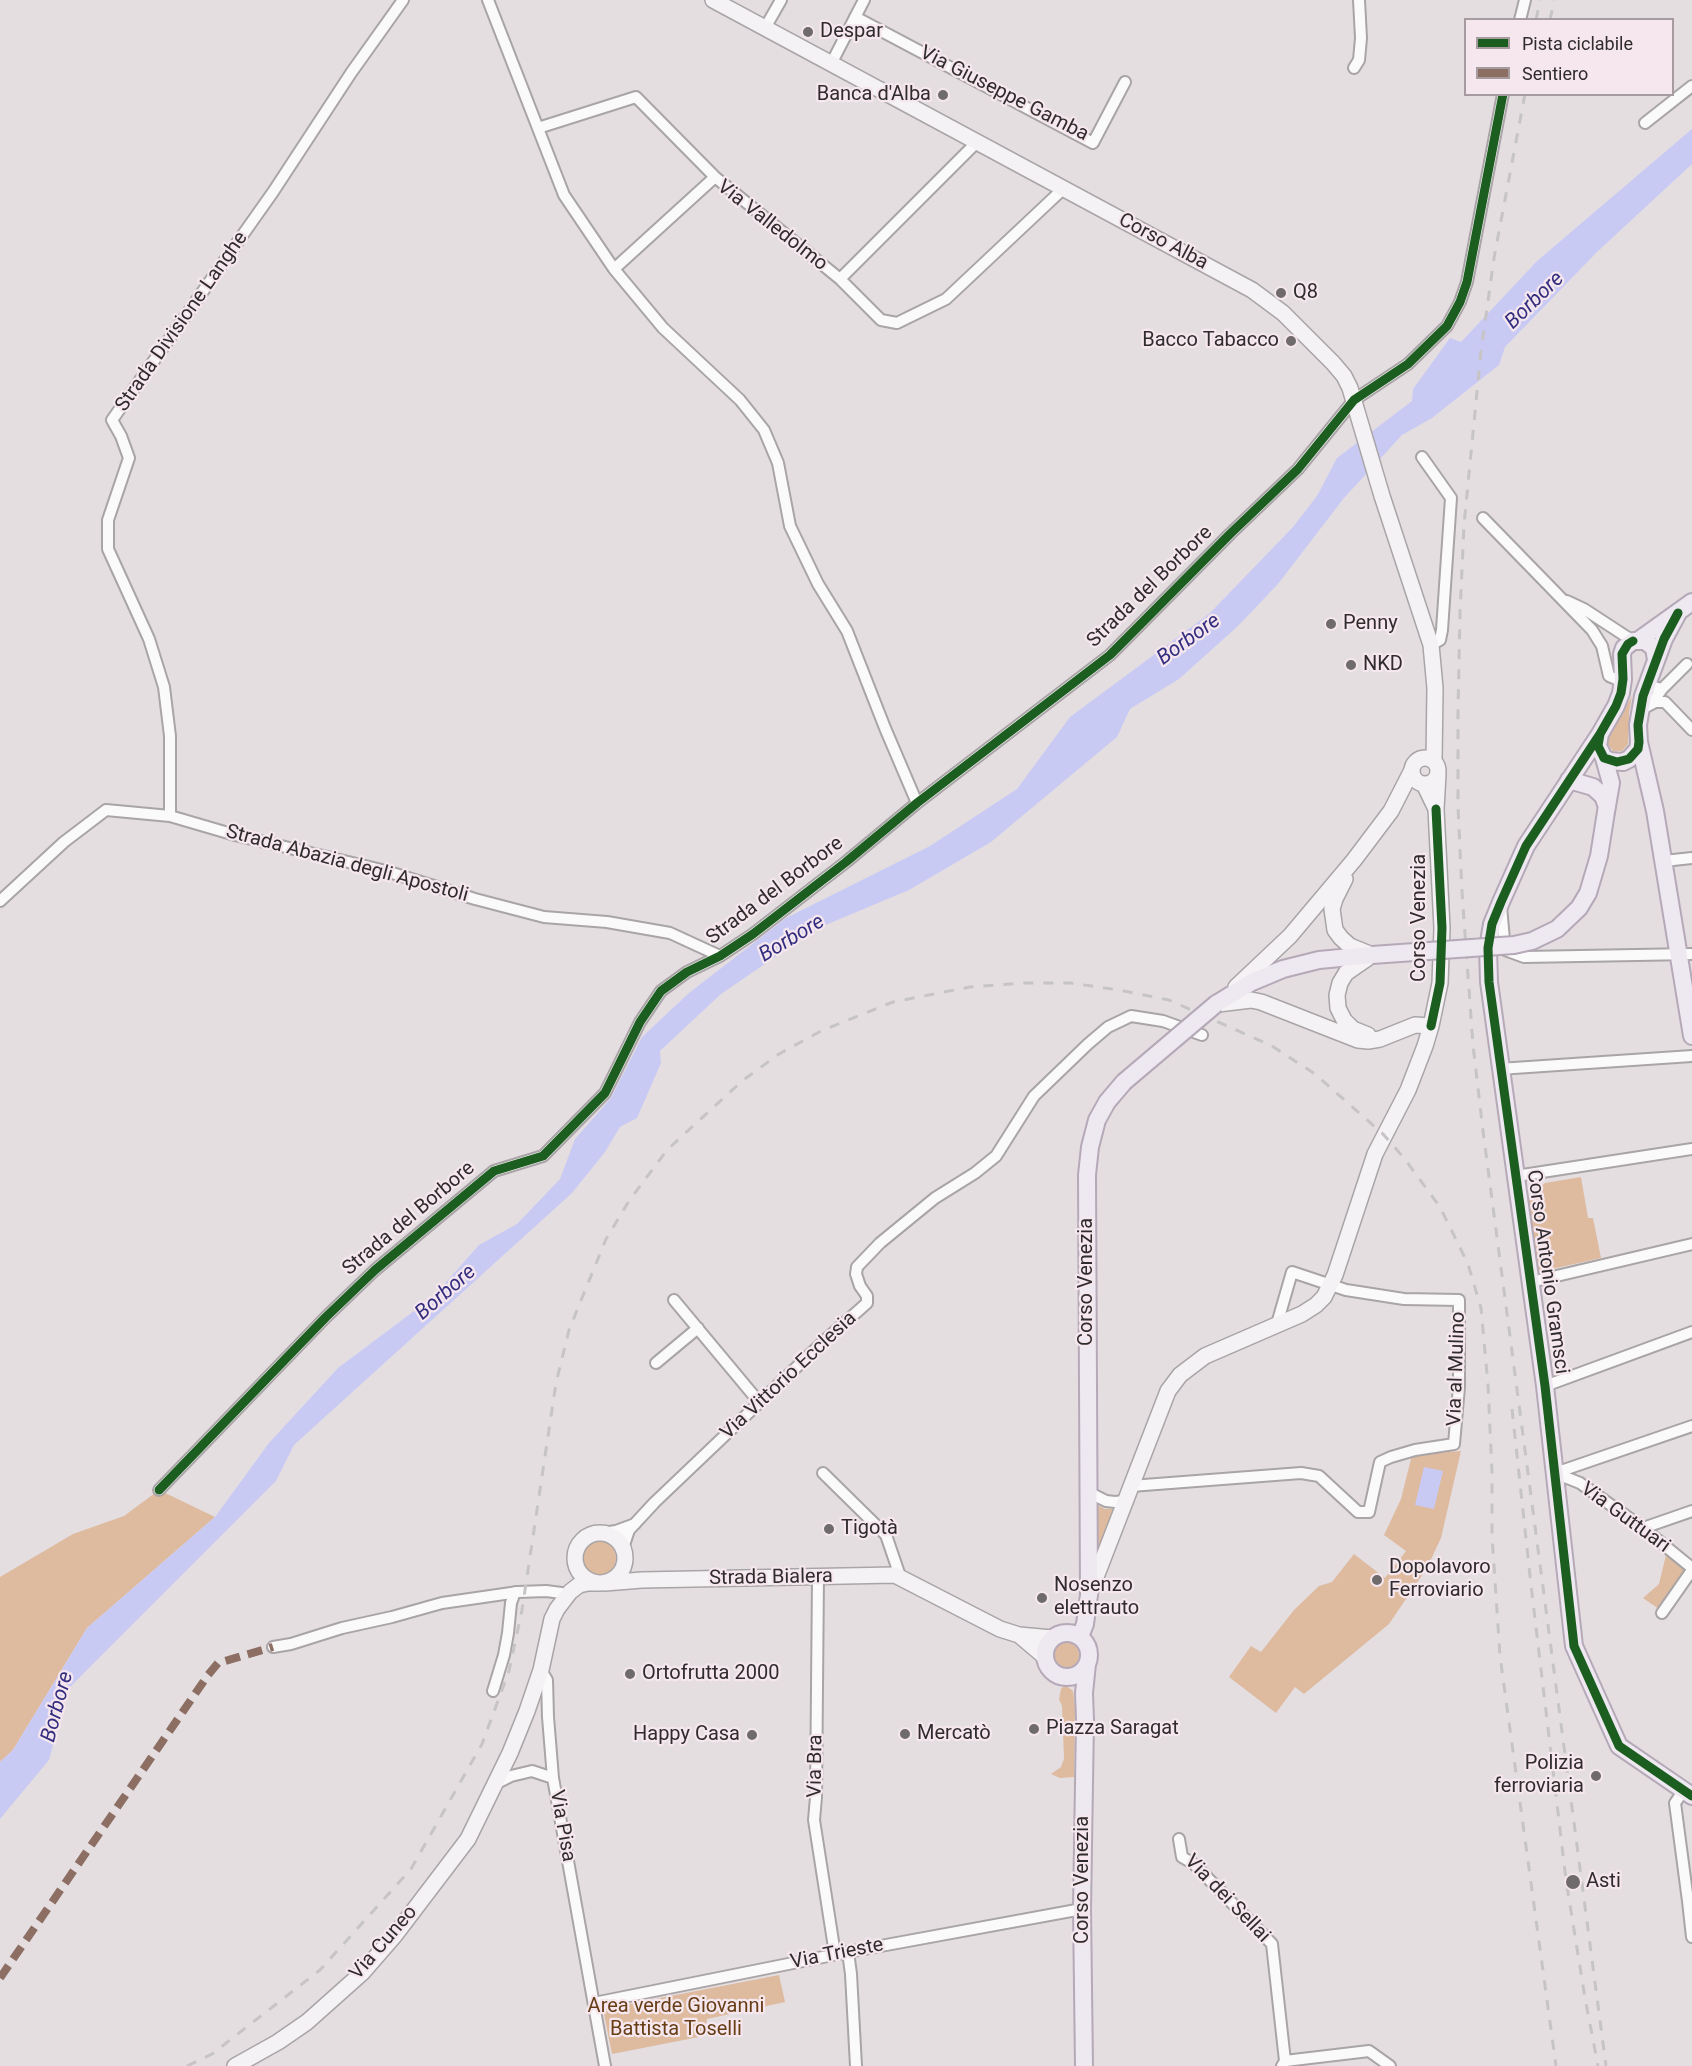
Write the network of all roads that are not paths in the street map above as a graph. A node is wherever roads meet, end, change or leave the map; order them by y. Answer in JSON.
{"nodes":[{"id":1,"x":403,"y":0,"type":"edge"},
{"id":2,"x":488,"y":0,"type":"edge"},
{"id":3,"x":713,"y":0,"type":"edge"},
{"id":4,"x":781,"y":0,"type":"edge"},
{"id":5,"x":864,"y":0,"type":"edge"},
{"id":6,"x":1359,"y":0,"type":"edge"},
{"id":7,"x":1524,"y":0,"type":"edge"},
{"id":8,"x":855,"y":17,"type":"junction"},
{"id":9,"x":1520,"y":18,"type":"edge"},
{"id":10,"x":765,"y":28,"type":"junction"},
{"id":11,"x":831,"y":64,"type":"junction"},
{"id":12,"x":1354,"y":68,"type":"dead end"},
{"id":13,"x":1125,"y":82,"type":"dead end"},
{"id":14,"x":1692,"y":86,"type":"edge"},
{"id":15,"x":1503,"y":96,"type":"edge"},
{"id":16,"x":1645,"y":123,"type":"dead end"},
{"id":17,"x":538,"y":128,"type":"junction"},
{"id":18,"x":977,"y":142,"type":"junction"},
{"id":19,"x":715,"y":177,"type":"junction"},
{"id":20,"x":1063,"y":189,"type":"junction"},
{"id":21,"x":614,"y":269,"type":"junction"},
{"id":22,"x":840,"y":279,"type":"junction"},
{"id":23,"x":1354,"y":400,"type":"junction"},
{"id":24,"x":1422,"y":457,"type":"dead end"},
{"id":25,"x":1483,"y":518,"type":"dead end"},
{"id":26,"x":1558,"y":597,"type":"junction"},
{"id":27,"x":1692,"y":602,"type":"edge"},
{"id":28,"x":1678,"y":614,"type":"junction"},
{"id":29,"x":1636,"y":640,"type":"junction"},
{"id":30,"x":1431,"y":645,"type":"junction"},
{"id":31,"x":1656,"y":660,"type":"junction"},
{"id":32,"x":1614,"y":662,"type":"junction"},
{"id":33,"x":1687,"y":664,"type":"dead end"},
{"id":34,"x":1655,"y":685,"type":"junction"},
{"id":35,"x":1646,"y":707,"type":"junction"},
{"id":36,"x":1692,"y":730,"type":"edge"},
{"id":37,"x":1600,"y":734,"type":"junction"},
{"id":38,"x":1639,"y":742,"type":"junction"},
{"id":39,"x":1604,"y":758,"type":"junction"},
{"id":40,"x":1627,"y":760,"type":"junction"},
{"id":41,"x":1425,"y":772,"type":"junction"},
{"id":42,"x":1569,"y":780,"type":"junction"},
{"id":43,"x":1611,"y":783,"type":"junction"},
{"id":44,"x":917,"y":803,"type":"junction"},
{"id":45,"x":1606,"y":810,"type":"junction"},
{"id":46,"x":170,"y":816,"type":"junction"},
{"id":47,"x":1692,"y":858,"type":"edge"},
{"id":48,"x":1354,"y":861,"type":"junction"},
{"id":49,"x":1664,"y":861,"type":"junction"},
{"id":50,"x":0,"y":901,"type":"edge"},
{"id":51,"x":1501,"y":902,"type":"junction"},
{"id":52,"x":1685,"y":954,"type":"edge"},
{"id":53,"x":1372,"y":955,"type":"junction"},
{"id":54,"x":720,"y":956,"type":"junction"},
{"id":55,"x":1216,"y":1005,"type":"junction"},
{"id":56,"x":1431,"y":1026,"type":"junction"},
{"id":57,"x":1202,"y":1035,"type":"dead end"},
{"id":58,"x":1692,"y":1036,"type":"edge"},
{"id":59,"x":1380,"y":1039,"type":"junction"},
{"id":60,"x":1692,"y":1056,"type":"edge"},
{"id":61,"x":1500,"y":1069,"type":"junction"},
{"id":62,"x":1692,"y":1149,"type":"edge"},
{"id":63,"x":1516,"y":1176,"type":"junction"},
{"id":64,"x":1692,"y":1244,"type":"edge"},
{"id":65,"x":1531,"y":1281,"type":"junction"},
{"id":66,"x":1330,"y":1285,"type":"junction"},
{"id":67,"x":675,"y":1300,"type":"dead end"},
{"id":68,"x":1277,"y":1324,"type":"junction"},
{"id":69,"x":698,"y":1328,"type":"junction"},
{"id":70,"x":1692,"y":1332,"type":"edge"},
{"id":71,"x":656,"y":1363,"type":"dead end"},
{"id":72,"x":1545,"y":1386,"type":"junction"},
{"id":73,"x":759,"y":1402,"type":"junction"},
{"id":74,"x":1692,"y":1426,"type":"edge"},
{"id":75,"x":823,"y":1473,"type":"dead end"},
{"id":76,"x":1555,"y":1473,"type":"junction"},
{"id":77,"x":159,"y":1490,"type":"dead end"},
{"id":78,"x":1088,"y":1492,"type":"junction"},
{"id":79,"x":1128,"y":1493,"type":"junction"},
{"id":80,"x":1692,"y":1511,"type":"edge"},
{"id":81,"x":635,"y":1524,"type":"junction"},
{"id":82,"x":1643,"y":1528,"type":"junction"},
{"id":83,"x":602,"y":1533,"type":"junction"},
{"id":84,"x":624,"y":1556,"type":"junction"},
{"id":85,"x":574,"y":1560,"type":"junction"},
{"id":86,"x":1692,"y":1569,"type":"edge"},
{"id":87,"x":900,"y":1576,"type":"junction"},
{"id":88,"x":818,"y":1577,"type":"junction"},
{"id":89,"x":642,"y":1580,"type":"junction"},
{"id":90,"x":601,"y":1583,"type":"junction"},
{"id":91,"x":515,"y":1592,"type":"junction"},
{"id":92,"x":570,"y":1593,"type":"junction"},
{"id":93,"x":1089,"y":1595,"type":"junction"},
{"id":94,"x":1662,"y":1613,"type":"dead end"},
{"id":95,"x":1019,"y":1635,"type":"junction"},
{"id":96,"x":1080,"y":1637,"type":"junction"},
{"id":97,"x":1052,"y":1638,"type":"junction"},
{"id":98,"x":273,"y":1647,"type":"dead end"},
{"id":99,"x":1045,"y":1656,"type":"junction"},
{"id":100,"x":1087,"y":1664,"type":"junction"},
{"id":101,"x":541,"y":1670,"type":"junction"},
{"id":102,"x":1070,"y":1677,"type":"junction"},
{"id":103,"x":493,"y":1691,"type":"dead end"},
{"id":104,"x":1084,"y":1693,"type":"junction"},
{"id":105,"x":553,"y":1778,"type":"junction"},
{"id":106,"x":495,"y":1784,"type":"junction"},
{"id":107,"x":1688,"y":1793,"type":"edge"},
{"id":108,"x":1179,"y":1839,"type":"dead end"},
{"id":109,"x":1690,"y":1901,"type":"edge"},
{"id":110,"x":1082,"y":1909,"type":"junction"},
{"id":111,"x":1692,"y":1937,"type":"edge"},
{"id":112,"x":848,"y":1952,"type":"junction"},
{"id":113,"x":835,"y":1954,"type":"junction"},
{"id":114,"x":594,"y":2003,"type":"junction"},
{"id":115,"x":1284,"y":2064,"type":"edge"},
{"id":116,"x":235,"y":2066,"type":"edge"},
{"id":117,"x":605,"y":2066,"type":"edge"},
{"id":118,"x":856,"y":2066,"type":"edge"},
{"id":119,"x":1084,"y":2066,"type":"edge"},
{"id":120,"x":1390,"y":2066,"type":"edge"}],
"edges":[{"from":1,"to":46,"type":"street","name":"Strada Divisione Langhe"},
{"from":2,"to":17,"type":"street"},
{"from":3,"to":10,"type":"street","name":"Corso Alba"},
{"from":4,"to":10,"type":"street"},
{"from":5,"to":8,"type":"street"},
{"from":6,"to":12,"type":"street"},
{"from":7,"to":9,"type":"street"},
{"from":8,"to":11,"type":"street"},
{"from":8,"to":13,"type":"street","name":"Via Giuseppe Gamba"},
{"from":10,"to":11,"type":"street","name":"Corso Alba"},
{"from":11,"to":18,"type":"street","name":"Corso Alba"},
{"from":14,"to":16,"type":"street"},
{"from":15,"to":23,"type":"street","name":"Strada del Borbore"},
{"from":17,"to":19,"type":"street"},
{"from":17,"to":21,"type":"street"},
{"from":18,"to":20,"type":"street","name":"Corso Alba"},
{"from":18,"to":22,"type":"street","name":"Via Valledolmo"},
{"from":19,"to":21,"type":"street","name":"Via Valledolmo"},
{"from":19,"to":22,"type":"street","name":"Via Valledolmo"},
{"from":20,"to":22,"type":"street"},
{"from":20,"to":23,"type":"street","name":"Corso Alba"},
{"from":21,"to":44,"type":"street"},
{"from":23,"to":30,"type":"street","name":"Corso Alba"},
{"from":23,"to":44,"type":"street","name":"Strada del Borbore"},
{"from":24,"to":30,"type":"street"},
{"from":25,"to":26,"type":"street"},
{"from":26,"to":29,"type":"street"},
{"from":26,"to":32,"type":"street"},
{"from":27,"to":28,"type":"main road"},
{"from":28,"to":29,"type":"main road"},
{"from":28,"to":31,"type":"main road"},
{"from":29,"to":31,"type":"main road"},
{"from":29,"to":32,"type":"main road"},
{"from":30,"to":41,"type":"street","name":"Corso Alba"},
{"from":31,"to":34,"type":"main road"},
{"from":32,"to":37,"type":"main road","name":"Corso Antonio Gramsci"},
{"from":33,"to":34,"type":"street"},
{"from":34,"to":35,"type":"main road"},
{"from":35,"to":36,"type":"street"},
{"from":35,"to":38,"type":"main road"},
{"from":37,"to":39,"type":"main road"},
{"from":37,"to":42,"type":"main road","name":"Corso Antonio Gramsci"},
{"from":38,"to":40,"type":"main road"},
{"from":38,"to":49,"type":"main road"},
{"from":39,"to":40,"type":"main road"},
{"from":39,"to":43,"type":"main road"},
{"from":40,"to":43,"type":"main road"},
{"from":41,"to":48,"type":"street"},
{"from":41,"to":56,"type":"street","name":"Corso Venezia"},
{"from":42,"to":45,"type":"main road"},
{"from":42,"to":51,"type":"main road","name":"Corso Antonio Gramsci"},
{"from":43,"to":45,"type":"main road","name":"Corso Venezia"},
{"from":44,"to":54,"type":"street","name":"Strada del Borbore"},
{"from":45,"to":53,"type":"main road","name":"Corso Venezia","bridge":true},
{"from":46,"to":50,"type":"street","name":"Strada Abazia degli Apostoli"},
{"from":46,"to":54,"type":"street","name":"Strada Abazia degli Apostoli"},
{"from":47,"to":49,"type":"street"},
{"from":48,"to":53,"type":"street"},
{"from":48,"to":55,"type":"street"},
{"from":49,"to":52,"type":"main road"},
{"from":51,"to":52,"type":"street"},
{"from":51,"to":61,"type":"main road","name":"Corso Antonio Gramsci"},
{"from":52,"to":58,"type":"main road"},
{"from":53,"to":55,"type":"main road","name":"Corso Venezia"},
{"from":53,"to":59,"type":"street"},
{"from":54,"to":77,"type":"street","name":"Strada del Borbore"},
{"from":55,"to":59,"type":"street"},
{"from":55,"to":78,"type":"main road","name":"Corso Venezia","bridge":true},
{"from":56,"to":59,"type":"street"},
{"from":56,"to":66,"type":"street","name":"Corso Venezia"},
{"from":57,"to":73,"type":"street","name":"Via Vittorio Ecclesia"},
{"from":60,"to":61,"type":"street"},
{"from":61,"to":63,"type":"main road","name":"Corso Antonio Gramsci"},
{"from":62,"to":63,"type":"street"},
{"from":63,"to":65,"type":"main road","name":"Corso Antonio Gramsci"},
{"from":64,"to":65,"type":"street"},
{"from":65,"to":72,"type":"main road","name":"Corso Antonio Gramsci"},
{"from":66,"to":68,"type":"street","name":"Corso Venezia"},
{"from":66,"to":68,"type":"street","name":"Via al Mulino"},
{"from":66,"to":79,"type":"street","name":"Via al Mulino"},
{"from":67,"to":69,"type":"street"},
{"from":68,"to":79,"type":"street","name":"Corso Venezia"},
{"from":69,"to":71,"type":"street"},
{"from":69,"to":73,"type":"street"},
{"from":70,"to":72,"type":"street"},
{"from":72,"to":76,"type":"main road","name":"Corso Antonio Gramsci"},
{"from":73,"to":81,"type":"street","name":"Via Vittorio Ecclesia"},
{"from":74,"to":76,"type":"street"},
{"from":75,"to":87,"type":"street"},
{"from":76,"to":82,"type":"street","name":"Via Guttuari"},
{"from":76,"to":107,"type":"main road","name":"Corso Antonio Gramsci"},
{"from":78,"to":79,"type":"street"},
{"from":78,"to":93,"type":"main road","name":"Corso Venezia"},
{"from":79,"to":93,"type":"street","name":"Corso Venezia"},
{"from":80,"to":82,"type":"street"},
{"from":81,"to":83,"type":"street","name":"Via Vittorio Ecclesia"},
{"from":81,"to":84,"type":"street","name":"Via Vittorio Ecclesia"},
{"from":82,"to":86,"type":"street","name":"Via Guttuari"},
{"from":83,"to":84,"type":"street"},
{"from":83,"to":85,"type":"street"},
{"from":84,"to":89,"type":"street"},
{"from":84,"to":90,"type":"street"},
{"from":85,"to":90,"type":"street"},
{"from":85,"to":92,"type":"street","name":"Via Pisa"},
{"from":86,"to":94,"type":"street"},
{"from":87,"to":88,"type":"street","name":"Strada Bialera"},
{"from":87,"to":95,"type":"street","name":"Strada Bialera"},
{"from":88,"to":89,"type":"street","name":"Strada Bialera"},
{"from":88,"to":113,"type":"street","name":"Via Bra"},
{"from":89,"to":90,"type":"street","name":"Strada Bialera"},
{"from":90,"to":92,"type":"street"},
{"from":91,"to":92,"type":"street"},
{"from":91,"to":98,"type":"street"},
{"from":91,"to":103,"type":"street"},
{"from":92,"to":101,"type":"street","name":"Via Pisa"},
{"from":93,"to":96,"type":"main road","name":"Corso Venezia"},
{"from":95,"to":97,"type":"street","name":"Strada Bialera"},
{"from":95,"to":99,"type":"street","name":"Strada Bialera"},
{"from":96,"to":97,"type":"main road"},
{"from":96,"to":100,"type":"main road"},
{"from":97,"to":99,"type":"main road"},
{"from":99,"to":102,"type":"main road"},
{"from":100,"to":102,"type":"main road"},
{"from":100,"to":104,"type":"main road","name":"Corso Venezia"},
{"from":101,"to":105,"type":"street","name":"Via Pisa"},
{"from":101,"to":106,"type":"street","name":"Via Cuneo"},
{"from":102,"to":104,"type":"main road"},
{"from":104,"to":110,"type":"main road","name":"Corso Venezia"},
{"from":105,"to":106,"type":"street"},
{"from":105,"to":114,"type":"street","name":"Via Pisa"},
{"from":106,"to":116,"type":"street","name":"Via Cuneo"},
{"from":107,"to":109,"type":"street"},
{"from":108,"to":115,"type":"street","name":"Via dei Sellai"},
{"from":109,"to":111,"type":"street"},
{"from":110,"to":112,"type":"street","name":"Via Trieste"},
{"from":110,"to":119,"type":"main road","name":"Corso Venezia"},
{"from":112,"to":113,"type":"street","name":"Via Trieste"},
{"from":112,"to":118,"type":"street"},
{"from":113,"to":114,"type":"street","name":"Via Trieste"},
{"from":114,"to":117,"type":"street","name":"Via Pisa"},
{"from":115,"to":120,"type":"street"}]}
